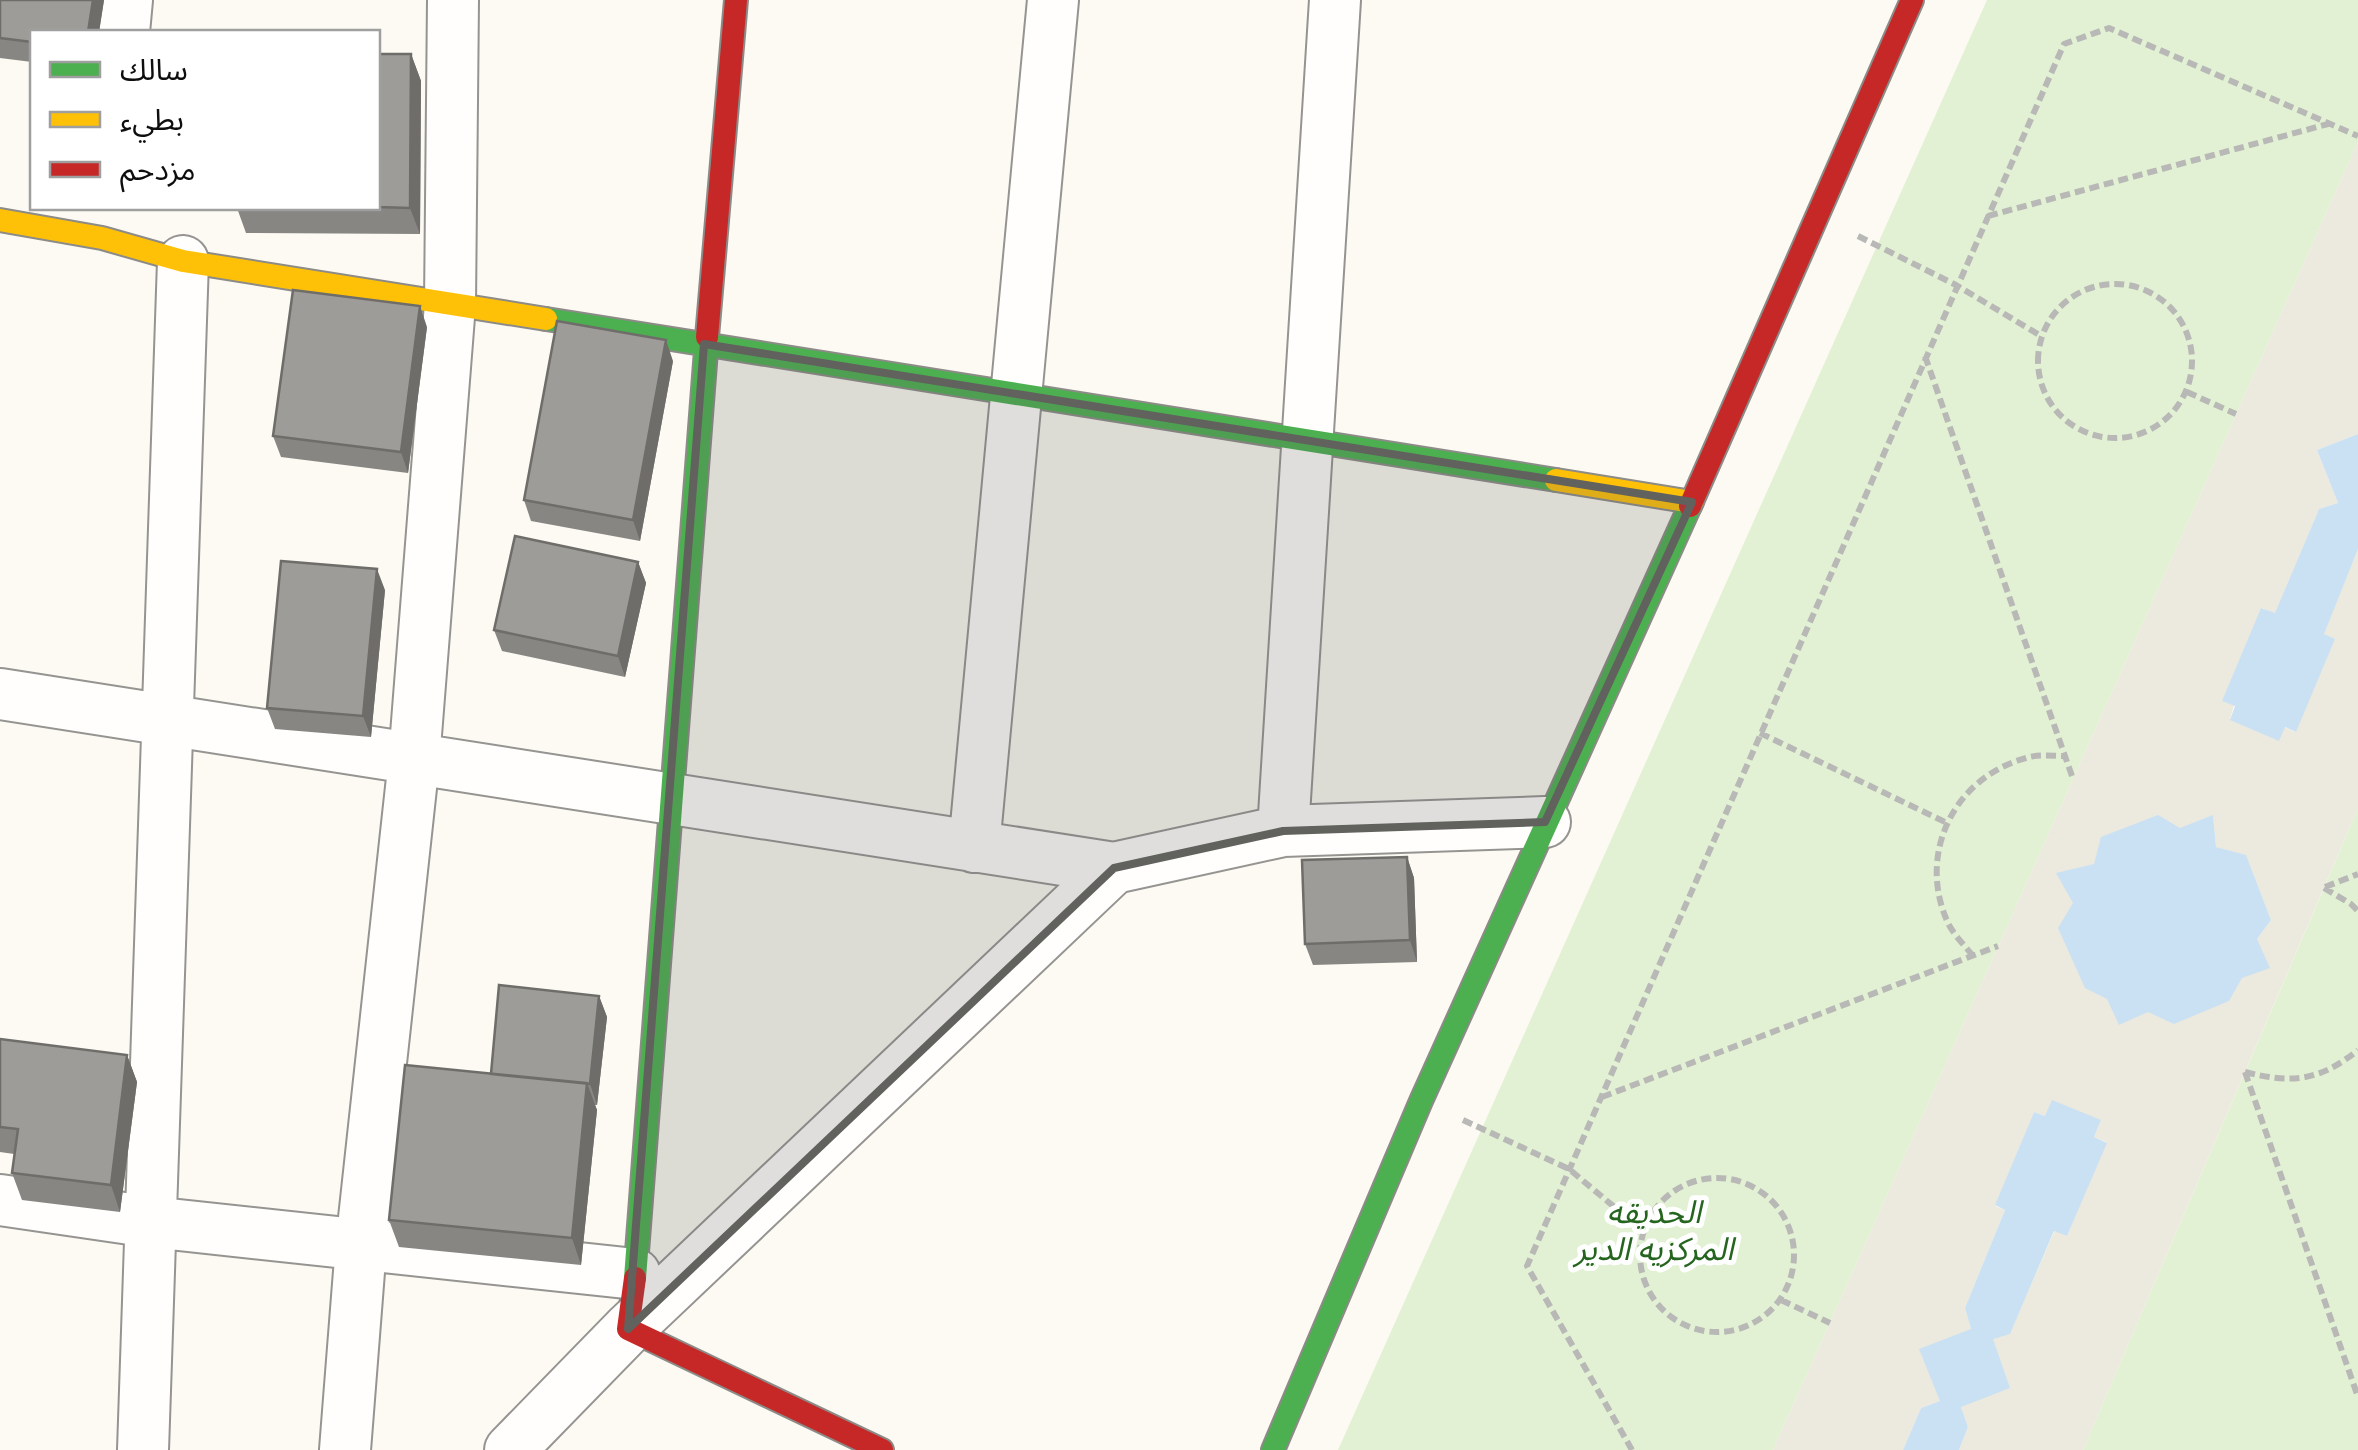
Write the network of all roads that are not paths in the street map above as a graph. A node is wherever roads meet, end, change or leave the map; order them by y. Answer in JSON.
{"nodes":[{"id":1,"x":127,"y":0,"type":"edge"},
{"id":2,"x":453,"y":0,"type":"edge"},
{"id":3,"x":736,"y":0,"type":"edge"},
{"id":4,"x":1053,"y":0,"type":"edge"},
{"id":5,"x":1335,"y":0,"type":"edge"},
{"id":6,"x":1912,"y":0,"type":"edge"},
{"id":7,"x":124,"y":30,"type":"edge"},
{"id":8,"x":0,"y":220,"type":"edge"},
{"id":9,"x":104,"y":222,"type":"edge"},
{"id":10,"x":183,"y":261,"type":"junction"},
{"id":11,"x":450,"y":304,"type":"junction"},
{"id":12,"x":704,"y":344,"type":"junction"},
{"id":13,"x":1016,"y":394,"type":"junction"},
{"id":14,"x":1308,"y":440,"type":"junction"},
{"id":15,"x":1692,"y":502,"type":"junction"},
{"id":16,"x":0,"y":694,"type":"edge"},
{"id":17,"x":168,"y":720,"type":"junction"},
{"id":18,"x":414,"y":760,"type":"junction"},
{"id":19,"x":674,"y":802,"type":"junction"},
{"id":20,"x":1545,"y":822,"type":"junction"},
{"id":21,"x":1283,"y":832,"type":"junction"},
{"id":22,"x":974,"y":847,"type":"junction"},
{"id":23,"x":1114,"y":868,"type":"junction"},
{"id":24,"x":0,"y":1200,"type":"edge"},
{"id":25,"x":151,"y":1222,"type":"junction"},
{"id":26,"x":361,"y":1246,"type":"junction"},
{"id":27,"x":636,"y":1274,"type":"junction"},
{"id":28,"x":628,"y":1329,"type":"junction"},
{"id":29,"x":143,"y":1450,"type":"edge"},
{"id":30,"x":345,"y":1450,"type":"edge"},
{"id":31,"x":510,"y":1450,"type":"edge"},
{"id":32,"x":882,"y":1450,"type":"edge"},
{"id":33,"x":1273,"y":1450,"type":"edge"}],
"edges":[{"from":1,"to":7,"type":"street"},
{"from":2,"to":11,"type":"street"},
{"from":3,"to":12,"type":"street"},
{"from":4,"to":13,"type":"street"},
{"from":5,"to":14,"type":"street"},
{"from":6,"to":15,"type":"street"},
{"from":8,"to":9,"type":"street"},
{"from":9,"to":10,"type":"street"},
{"from":10,"to":11,"type":"street"},
{"from":10,"to":17,"type":"street"},
{"from":11,"to":12,"type":"street"},
{"from":11,"to":18,"type":"street"},
{"from":12,"to":13,"type":"street"},
{"from":12,"to":19,"type":"street"},
{"from":13,"to":14,"type":"street"},
{"from":13,"to":22,"type":"street"},
{"from":14,"to":15,"type":"street"},
{"from":14,"to":21,"type":"street"},
{"from":15,"to":20,"type":"street"},
{"from":16,"to":17,"type":"street"},
{"from":17,"to":18,"type":"street"},
{"from":17,"to":25,"type":"street"},
{"from":18,"to":19,"type":"street"},
{"from":18,"to":26,"type":"street"},
{"from":19,"to":22,"type":"street"},
{"from":19,"to":27,"type":"street"},
{"from":20,"to":21,"type":"street"},
{"from":20,"to":33,"type":"street"},
{"from":21,"to":23,"type":"street"},
{"from":22,"to":23,"type":"street"},
{"from":23,"to":28,"type":"street"},
{"from":24,"to":25,"type":"street"},
{"from":25,"to":26,"type":"street"},
{"from":25,"to":29,"type":"street"},
{"from":26,"to":27,"type":"street"},
{"from":26,"to":30,"type":"street"},
{"from":27,"to":28,"type":"street"},
{"from":28,"to":31,"type":"street"},
{"from":28,"to":32,"type":"street"}]}
